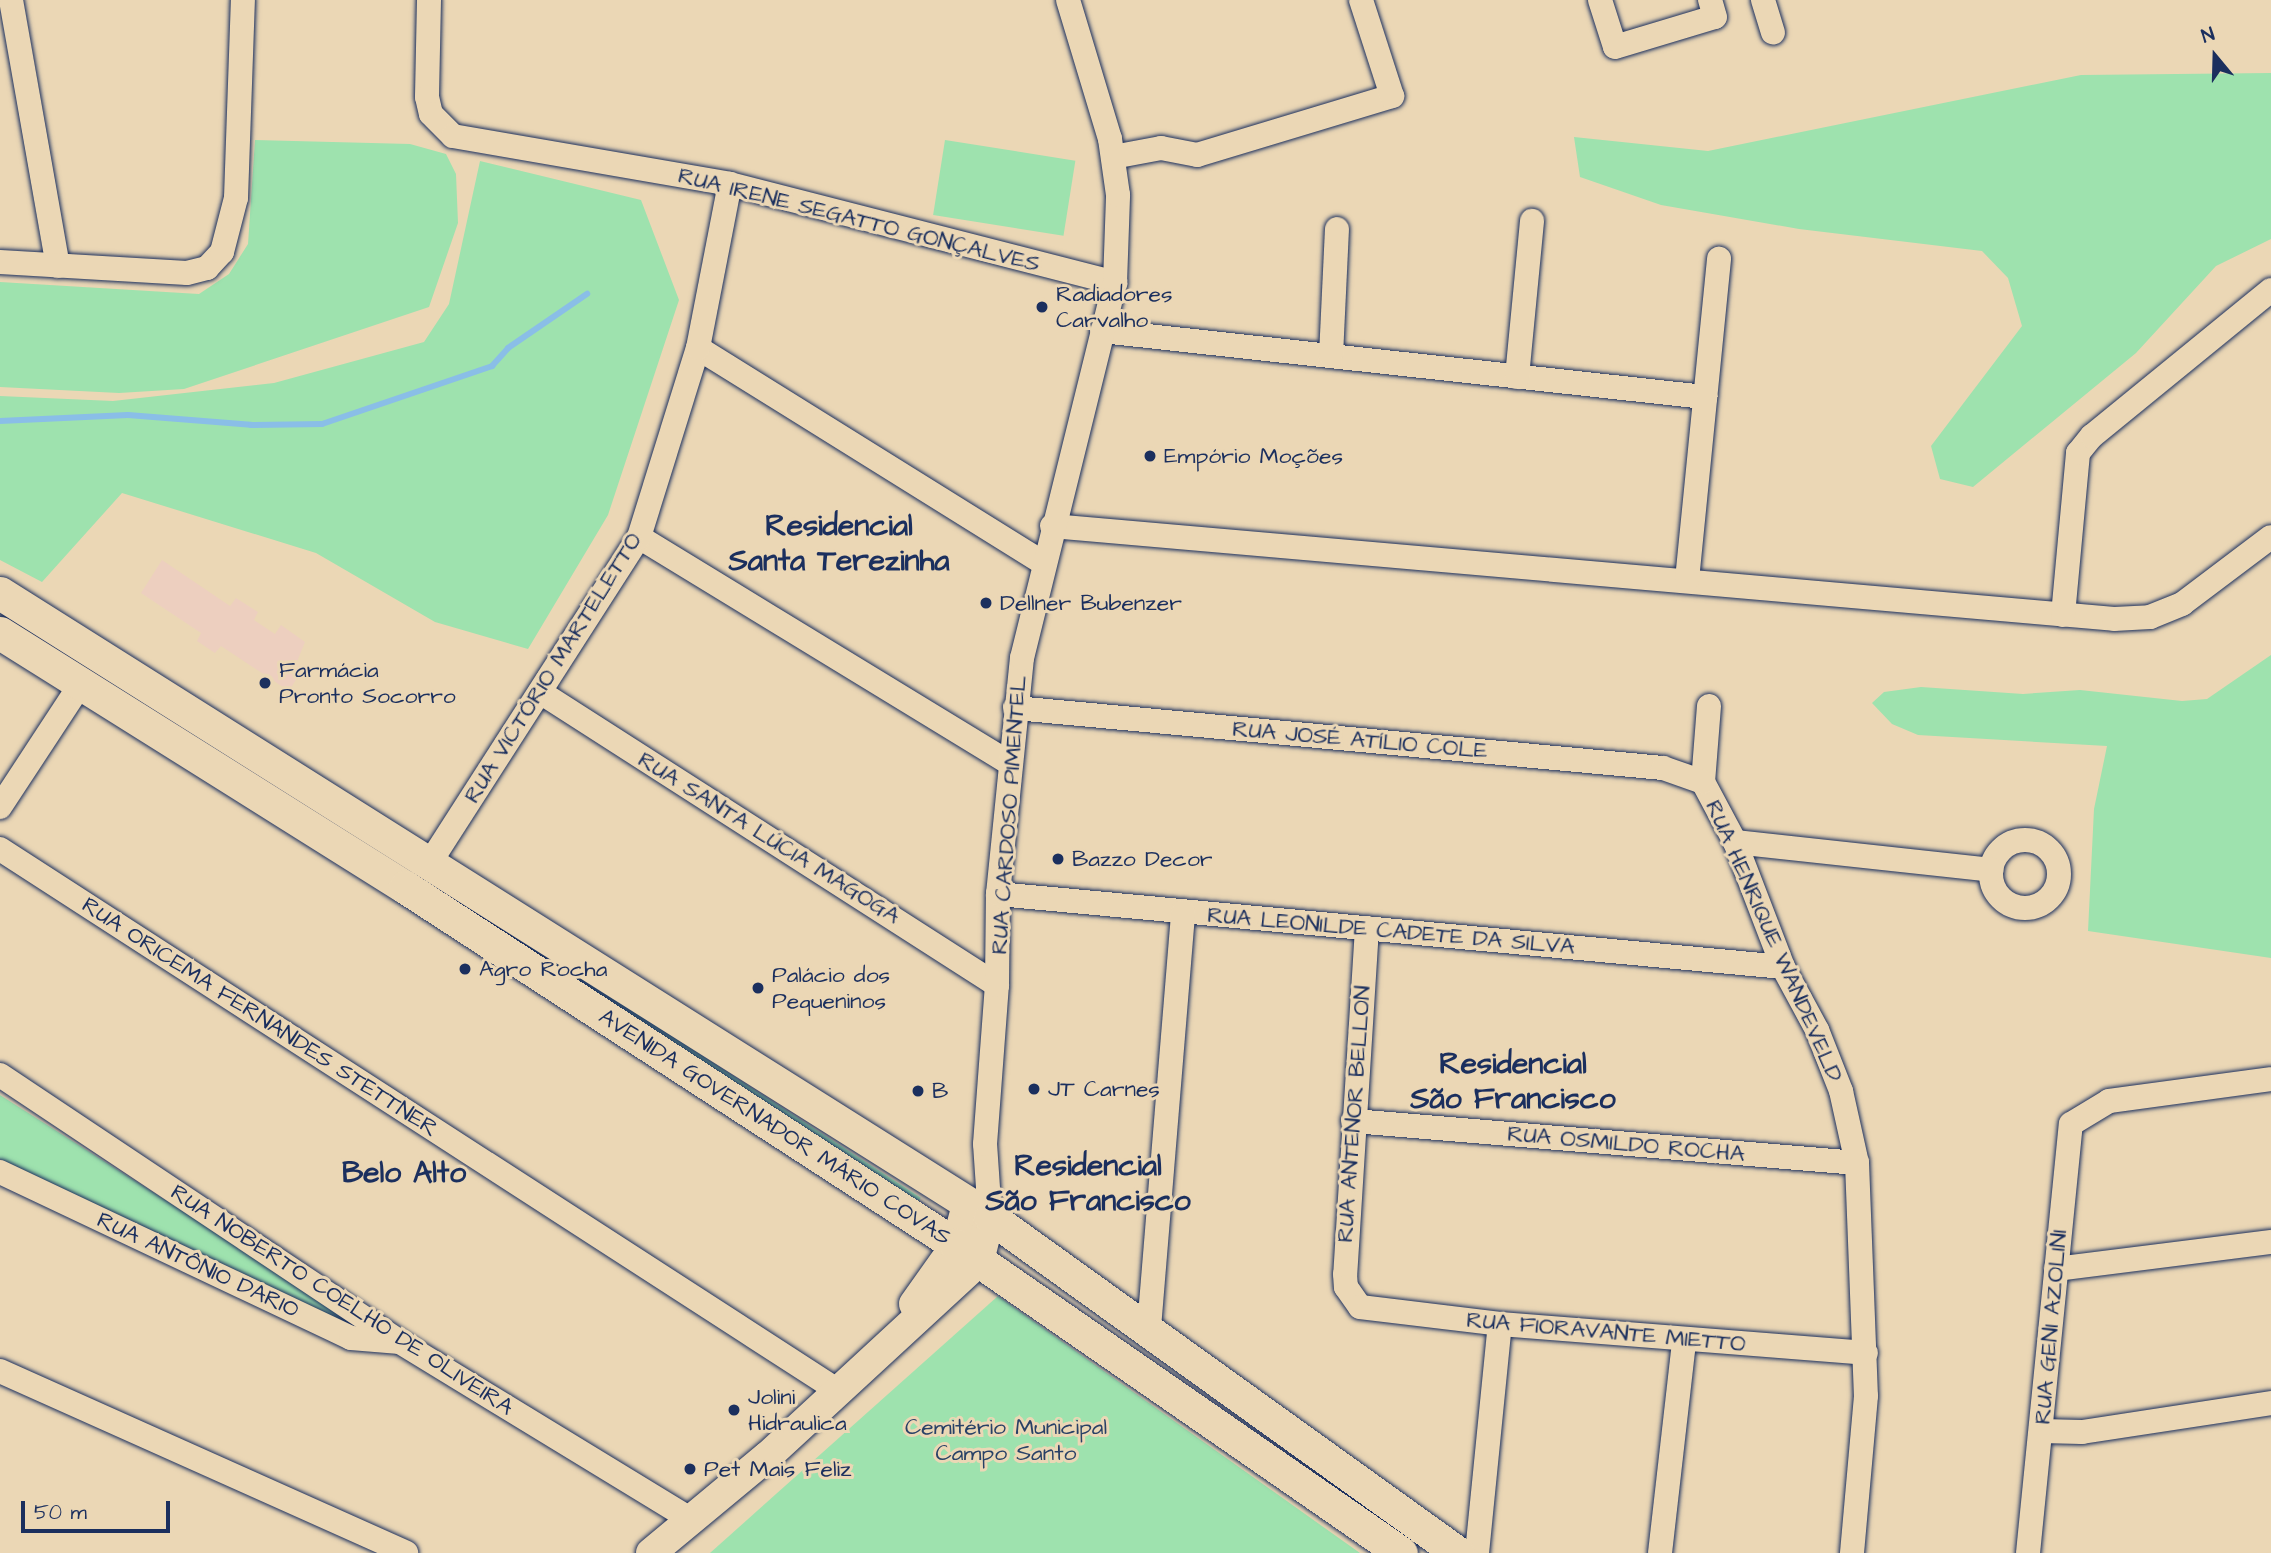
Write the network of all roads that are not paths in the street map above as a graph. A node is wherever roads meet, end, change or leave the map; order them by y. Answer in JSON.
{"nodes":[{"id":1,"x":11,"y":0,"type":"edge"},
{"id":2,"x":243,"y":0,"type":"edge"},
{"id":3,"x":429,"y":0,"type":"edge"},
{"id":4,"x":1068,"y":0,"type":"edge"},
{"id":5,"x":1361,"y":0,"type":"edge"},
{"id":6,"x":1600,"y":0,"type":"edge"},
{"id":7,"x":1710,"y":0,"type":"edge"},
{"id":8,"x":1763,"y":0,"type":"edge"},
{"id":9,"x":1773,"y":32,"type":"dead end"},
{"id":10,"x":1113,"y":158,"type":"junction"},
{"id":11,"x":730,"y":184,"type":"junction"},
{"id":12,"x":1532,"y":221,"type":"dead end"},
{"id":13,"x":1337,"y":229,"type":"dead end"},
{"id":14,"x":1719,"y":259,"type":"dead end"},
{"id":15,"x":0,"y":262,"type":"edge"},
{"id":16,"x":58,"y":265,"type":"junction"},
{"id":17,"x":1115,"y":283,"type":"junction"},
{"id":18,"x":2271,"y":290,"type":"edge"},
{"id":19,"x":1102,"y":331,"type":"junction"},
{"id":20,"x":698,"y":348,"type":"junction"},
{"id":21,"x":1331,"y":356,"type":"junction"},
{"id":22,"x":1517,"y":377,"type":"junction"},
{"id":23,"x":1705,"y":397,"type":"junction"},
{"id":24,"x":1052,"y":526,"type":"junction"},
{"id":25,"x":639,"y":537,"type":"junction"},
{"id":26,"x":2271,"y":537,"type":"edge"},
{"id":27,"x":1042,"y":562,"type":"junction"},
{"id":28,"x":1687,"y":580,"type":"junction"},
{"id":29,"x":0,"y":593,"type":"edge"},
{"id":30,"x":2063,"y":615,"type":"junction"},
{"id":31,"x":0,"y":633,"type":"edge"},
{"id":32,"x":82,"y":682,"type":"junction"},
{"id":33,"x":540,"y":692,"type":"junction"},
{"id":34,"x":1709,"y":706,"type":"dead end"},
{"id":35,"x":1015,"y":708,"type":"junction"},
{"id":36,"x":138,"y":717,"type":"junction"},
{"id":37,"x":261,"y":755,"type":"junction"},
{"id":38,"x":1009,"y":762,"type":"junction"},
{"id":39,"x":1703,"y":782,"type":"junction"},
{"id":40,"x":0,"y":807,"type":"edge"},
{"id":41,"x":1735,"y":842,"type":"junction"},
{"id":42,"x":0,"y":849,"type":"edge"},
{"id":43,"x":431,"y":861,"type":"junction"},
{"id":44,"x":1991,"y":870,"type":"dead end"},
{"id":45,"x":998,"y":894,"type":"junction"},
{"id":46,"x":1183,"y":912,"type":"junction"},
{"id":47,"x":1367,"y":928,"type":"junction"},
{"id":48,"x":1783,"y":967,"type":"junction"},
{"id":49,"x":997,"y":985,"type":"junction"},
{"id":50,"x":0,"y":1075,"type":"edge"},
{"id":51,"x":2271,"y":1079,"type":"edge"},
{"id":52,"x":1353,"y":1121,"type":"junction"},
{"id":53,"x":1857,"y":1163,"type":"junction"},
{"id":54,"x":0,"y":1172,"type":"edge"},
{"id":55,"x":978,"y":1211,"type":"junction"},
{"id":56,"x":2271,"y":1242,"type":"edge"},
{"id":57,"x":967,"y":1253,"type":"junction"},
{"id":58,"x":2056,"y":1269,"type":"junction"},
{"id":59,"x":1352,"y":1298,"type":"joint"},
{"id":60,"x":1500,"y":1324,"type":"junction"},
{"id":61,"x":1149,"y":1328,"type":"junction"},
{"id":62,"x":1684,"y":1340,"type":"junction"},
{"id":63,"x":400,"y":1342,"type":"junction"},
{"id":64,"x":1866,"y":1353,"type":"junction"},
{"id":65,"x":1,"y":1376,"type":"edge"},
{"id":66,"x":837,"y":1390,"type":"junction"},
{"id":67,"x":2271,"y":1403,"type":"edge"},
{"id":68,"x":2041,"y":1431,"type":"junction"},
{"id":69,"x":688,"y":1518,"type":"junction"},
{"id":70,"x":406,"y":1553,"type":"edge"},
{"id":71,"x":651,"y":1553,"type":"edge"},
{"id":72,"x":1401,"y":1553,"type":"edge"},
{"id":73,"x":1458,"y":1553,"type":"edge"},
{"id":74,"x":1477,"y":1553,"type":"edge"},
{"id":75,"x":1660,"y":1553,"type":"edge"},
{"id":76,"x":1852,"y":1553,"type":"edge"},
{"id":77,"x":2028,"y":1553,"type":"edge"}],
"edges":[{"from":1,"to":16,"type":"street"},
{"from":2,"to":16,"type":"street"},
{"from":3,"to":11,"type":"street","name":"RUA IRENE SEGATTO GONÇALVES"},
{"from":4,"to":10,"type":"street","name":"RUA CARDOSO PIMENTEL"},
{"from":5,"to":10,"type":"street"},
{"from":6,"to":7,"type":"street"},
{"from":8,"to":9,"type":"street"},
{"from":10,"to":17,"type":"street","name":"RUA CARDOSO PIMENTEL"},
{"from":11,"to":17,"type":"street","name":"RUA IRENE SEGATTO GONÇALVES"},
{"from":11,"to":20,"type":"street","name":"RUA VICTÓRIO MARTELETTO"},
{"from":12,"to":22,"type":"street"},
{"from":13,"to":21,"type":"street"},
{"from":14,"to":23,"type":"street"},
{"from":15,"to":16,"type":"street"},
{"from":17,"to":19,"type":"street","name":"RUA CARDOSO PIMENTEL"},
{"from":18,"to":30,"type":"street"},
{"from":19,"to":21,"type":"street"},
{"from":19,"to":24,"type":"street","name":"RUA CARDOSO PIMENTEL"},
{"from":20,"to":25,"type":"street","name":"RUA VICTÓRIO MARTELETTO"},
{"from":20,"to":27,"type":"street"},
{"from":21,"to":22,"type":"street"},
{"from":22,"to":23,"type":"street"},
{"from":23,"to":28,"type":"street"},
{"from":24,"to":27,"type":"street","name":"RUA CARDOSO PIMENTEL"},
{"from":24,"to":28,"type":"street"},
{"from":25,"to":33,"type":"street","name":"RUA VICTÓRIO MARTELETTO"},
{"from":25,"to":38,"type":"street"},
{"from":26,"to":30,"type":"street"},
{"from":27,"to":35,"type":"street","name":"RUA CARDOSO PIMENTEL"},
{"from":28,"to":30,"type":"street"},
{"from":29,"to":37,"type":"main road","name":"AVENIDA GOVERNADOR MÁRIO COVAS"},
{"from":31,"to":32,"type":"main road","name":"AVENIDA GOVERNADOR MÁRIO COVAS"},
{"from":32,"to":36,"type":"main road","name":"AVENIDA GOVERNADOR MÁRIO COVAS"},
{"from":32,"to":40,"type":"street"},
{"from":33,"to":43,"type":"street","name":"RUA VICTÓRIO MARTELETTO"},
{"from":33,"to":49,"type":"street","name":"RUA SANTA LÚCIA MAGOGA"},
{"from":34,"to":39,"type":"street","name":"RUA HENRIQUE WANDEVELD"},
{"from":35,"to":38,"type":"street","name":"RUA CARDOSO PIMENTEL"},
{"from":35,"to":39,"type":"street","name":"RUA JOSÉ ATÍLIO COLE"},
{"from":36,"to":37,"type":"main road","name":"AVENIDA GOVERNADOR MÁRIO COVAS"},
{"from":36,"to":57,"type":"main road","name":"AVENIDA GOVERNADOR MÁRIO COVAS"},
{"from":37,"to":43,"type":"main road","name":"AVENIDA GOVERNADOR MÁRIO COVAS"},
{"from":38,"to":45,"type":"street","name":"RUA CARDOSO PIMENTEL"},
{"from":39,"to":41,"type":"street","name":"RUA HENRIQUE WANDEVELD"},
{"from":41,"to":44,"type":"street"},
{"from":41,"to":48,"type":"street","name":"RUA HENRIQUE WANDEVELD"},
{"from":42,"to":66,"type":"street","name":"RUA ORICEMA FERNANDES STETTNER"},
{"from":43,"to":55,"type":"main road","name":"AVENIDA GOVERNADOR MÁRIO COVAS"},
{"from":45,"to":46,"type":"street","name":"RUA LEONILDE CADETE DA SILVA"},
{"from":45,"to":49,"type":"street","name":"RUA CARDOSO PIMENTEL"},
{"from":46,"to":47,"type":"street","name":"RUA LEONILDE CADETE DA SILVA"},
{"from":46,"to":61,"type":"street"},
{"from":47,"to":48,"type":"street","name":"RUA LEONILDE CADETE DA SILVA"},
{"from":47,"to":52,"type":"street","name":"RUA ANTENOR BELLON"},
{"from":48,"to":53,"type":"street","name":"RUA HENRIQUE WANDEVELD"},
{"from":49,"to":55,"type":"street","name":"RUA CARDOSO PIMENTEL"},
{"from":50,"to":63,"type":"street","name":"RUA NOBERTO COELHO DE OLIVEIRA"},
{"from":51,"to":58,"type":"street","name":"RUA GENI AZOLINI"},
{"from":52,"to":53,"type":"street","name":"RUA OSMILDO ROCHA"},
{"from":52,"to":59,"type":"street","name":"RUA ANTENOR BELLON"},
{"from":53,"to":64,"type":"street","name":"RUA HENRIQUE WANDEVELD"},
{"from":54,"to":63,"type":"street","name":"RUA ANTÔNIO DARIO"},
{"from":55,"to":57,"type":"street","name":"RUA CARDOSO PIMENTEL"},
{"from":55,"to":61,"type":"main road","name":"AVENIDA GOVERNADOR MÁRIO COVAS"},
{"from":56,"to":58,"type":"street"},
{"from":57,"to":66,"type":"street","name":"RUA CARDOSO PIMENTEL"},
{"from":57,"to":72,"type":"main road","name":"AVENIDA GOVERNADOR MÁRIO COVAS"},
{"from":58,"to":68,"type":"street","name":"RUA GENI AZOLINI"},
{"from":59,"to":60,"type":"street","name":"RUA FIORAVANTE MIETTO"},
{"from":60,"to":62,"type":"street","name":"RUA FIORAVANTE MIETTO"},
{"from":60,"to":74,"type":"street"},
{"from":61,"to":73,"type":"main road","name":"AVENIDA GOVERNADOR MÁRIO COVAS"},
{"from":62,"to":64,"type":"street","name":"RUA FIORAVANTE MIETTO"},
{"from":62,"to":75,"type":"street"},
{"from":63,"to":69,"type":"street","name":"RUA NOBERTO COELHO DE OLIVEIRA"},
{"from":64,"to":76,"type":"street","name":"RUA HENRIQUE WANDEVELD"},
{"from":65,"to":70,"type":"street"},
{"from":66,"to":69,"type":"street","name":"RUA CARDOSO PIMENTEL"},
{"from":67,"to":68,"type":"street"},
{"from":68,"to":77,"type":"street","name":"RUA GENI AZOLINI"},
{"from":69,"to":71,"type":"street","name":"RUA CARDOSO PIMENTEL"}]}
